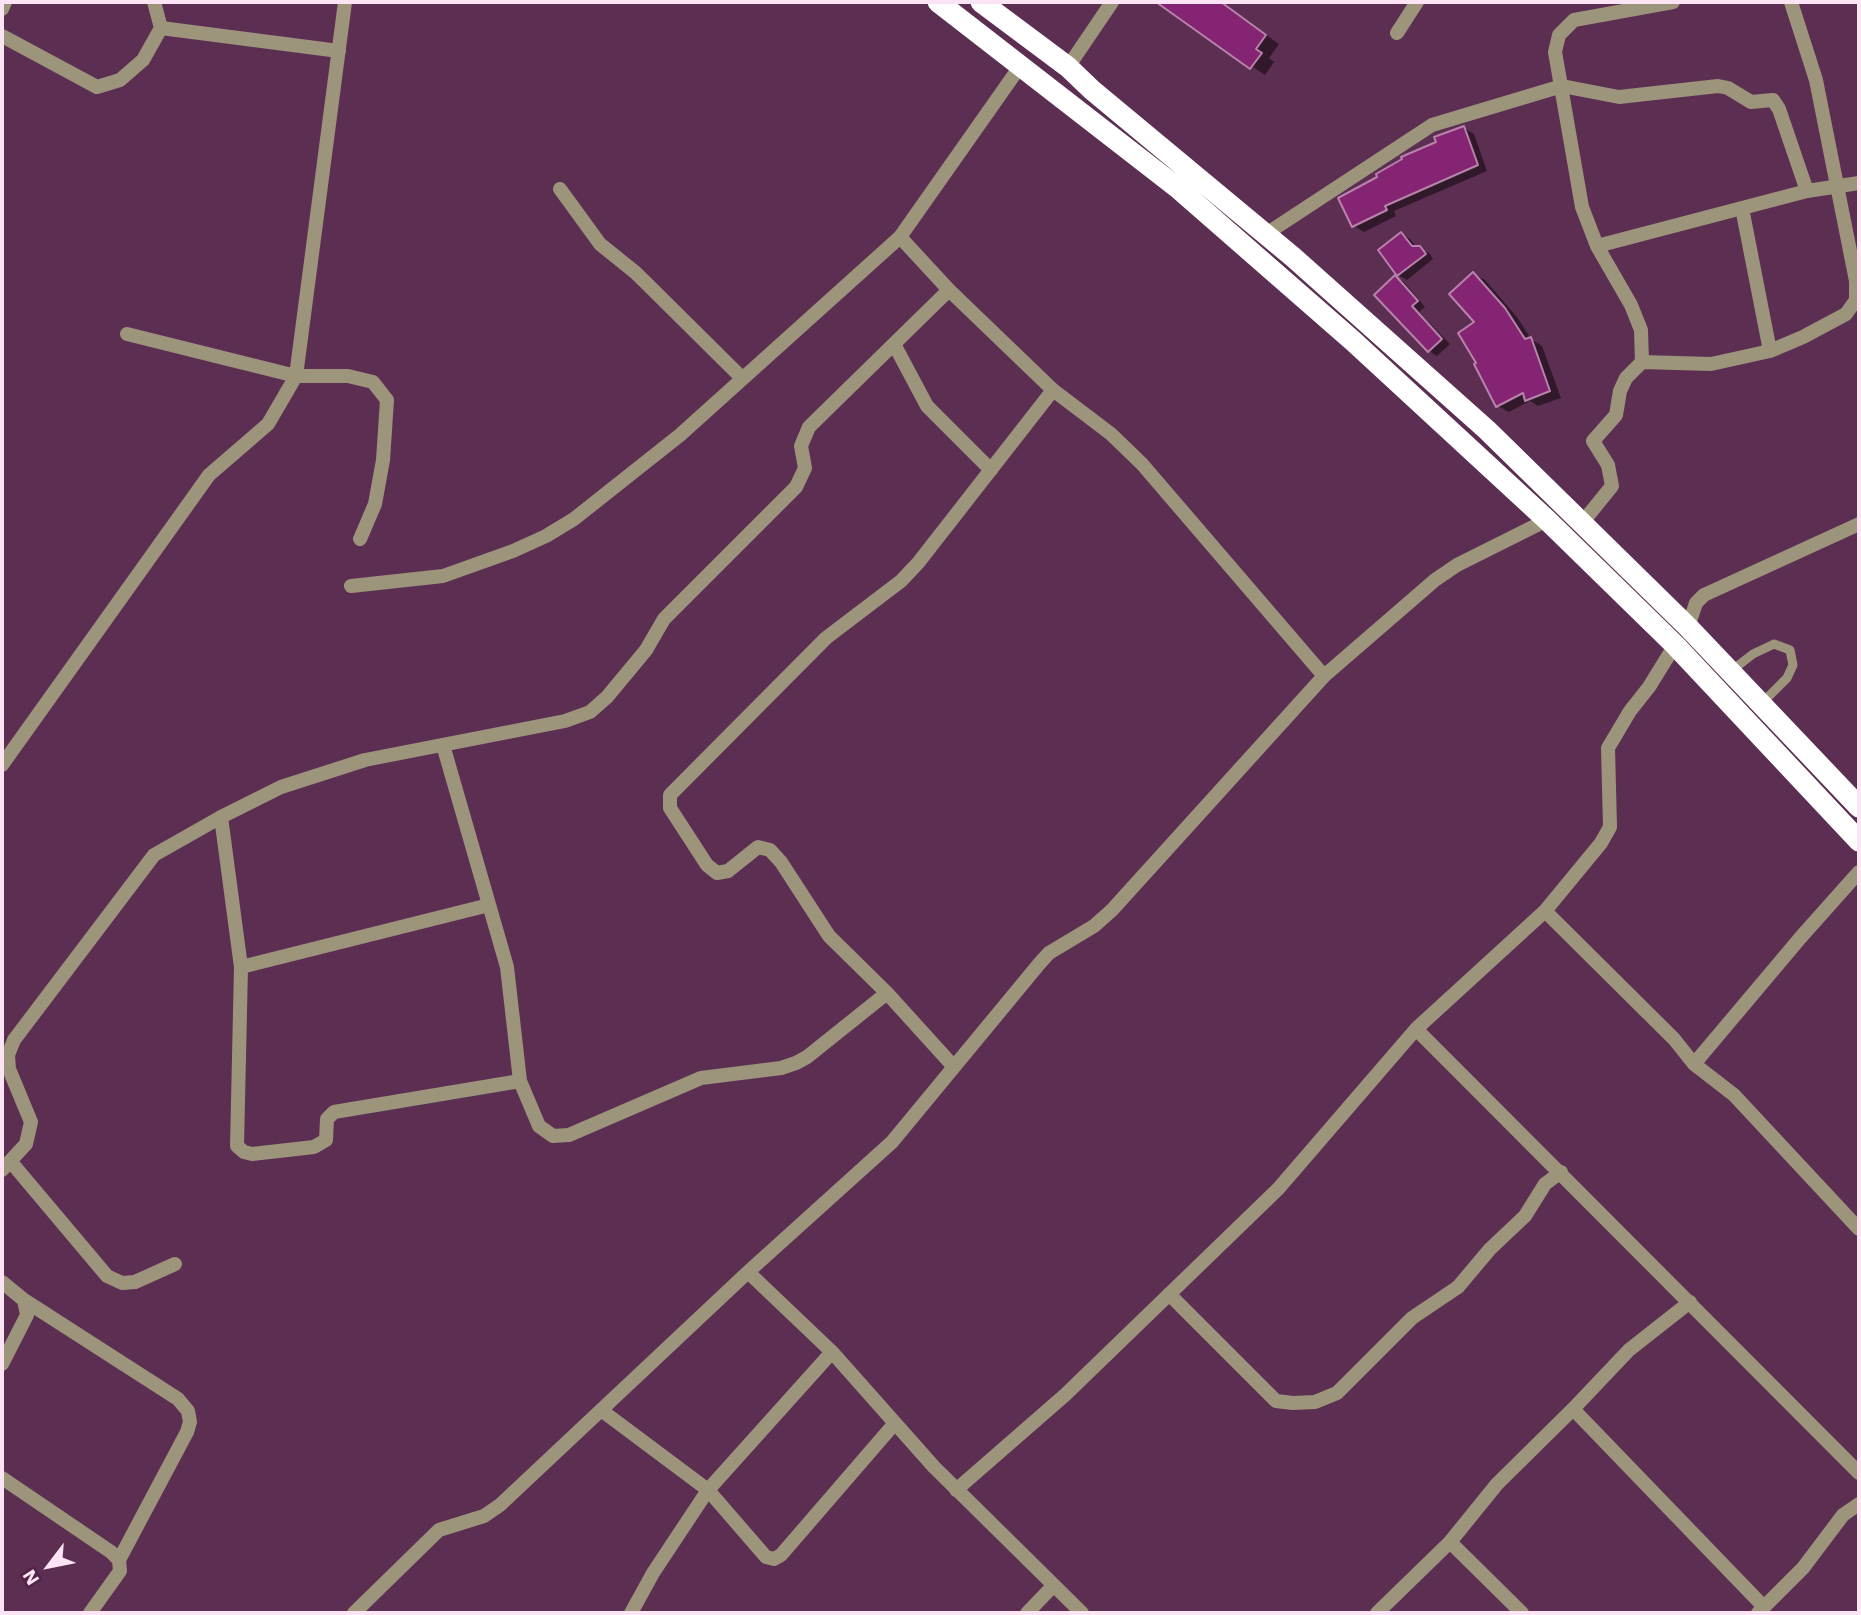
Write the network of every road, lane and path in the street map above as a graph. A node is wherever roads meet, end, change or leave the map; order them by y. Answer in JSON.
{"nodes":[{"id":1,"x":5,"y":2,"type":"edge"},
{"id":2,"x":154,"y":2,"type":"edge"},
{"id":3,"x":345,"y":2,"type":"edge"},
{"id":4,"x":938,"y":2,"type":"edge"},
{"id":5,"x":981,"y":2,"type":"edge"},
{"id":6,"x":1112,"y":2,"type":"edge"},
{"id":7,"x":1418,"y":2,"type":"edge"},
{"id":8,"x":1673,"y":2,"type":"edge"},
{"id":9,"x":1791,"y":2,"type":"edge"},
{"id":10,"x":2,"y":9,"type":"edge"},
{"id":11,"x":161,"y":28,"type":"junction"},
{"id":12,"x":1398,"y":33,"type":"dead end"},
{"id":13,"x":2,"y":36,"type":"edge"},
{"id":14,"x":339,"y":51,"type":"junction"},
{"id":15,"x":1021,"y":65,"type":"junction"},
{"id":16,"x":1068,"y":66,"type":"junction"},
{"id":17,"x":1562,"y":86,"type":"junction"},
{"id":18,"x":1859,"y":183,"type":"edge"},
{"id":19,"x":1838,"y":186,"type":"junction"},
{"id":20,"x":559,"y":189,"type":"dead end"},
{"id":21,"x":1807,"y":191,"type":"junction"},
{"id":22,"x":1742,"y":208,"type":"junction"},
{"id":23,"x":1266,"y":234,"type":"junction"},
{"id":24,"x":900,"y":237,"type":"junction"},
{"id":25,"x":1597,"y":246,"type":"junction"},
{"id":26,"x":1856,"y":265,"type":"edge"},
{"id":27,"x":949,"y":290,"type":"junction"},
{"id":28,"x":127,"y":334,"type":"dead end"},
{"id":29,"x":894,"y":344,"type":"junction"},
{"id":30,"x":1770,"y":351,"type":"junction"},
{"id":31,"x":1642,"y":362,"type":"junction"},
{"id":32,"x":296,"y":376,"type":"junction"},
{"id":33,"x":742,"y":378,"type":"junction"},
{"id":34,"x":1053,"y":390,"type":"junction"},
{"id":35,"x":991,"y":470,"type":"junction"},
{"id":36,"x":1547,"y":520,"type":"junction"},
{"id":37,"x":1582,"y":523,"type":"junction"},
{"id":38,"x":1859,"y":524,"type":"edge"},
{"id":39,"x":360,"y":539,"type":"dead end"},
{"id":40,"x":351,"y":586,"type":"dead end"},
{"id":41,"x":1688,"y":627,"type":"junction"},
{"id":42,"x":1675,"y":645,"type":"junction"},
{"id":43,"x":1731,"y":671,"type":"junction"},
{"id":44,"x":1324,"y":676,"type":"junction"},
{"id":45,"x":1762,"y":703,"type":"junction"},
{"id":46,"x":443,"y":745,"type":"junction"},
{"id":47,"x":3,"y":760,"type":"edge"},
{"id":48,"x":1859,"y":807,"type":"edge"},
{"id":49,"x":221,"y":817,"type":"junction"},
{"id":50,"x":1859,"y":841,"type":"edge"},
{"id":51,"x":1859,"y":872,"type":"edge"},
{"id":52,"x":489,"y":905,"type":"junction"},
{"id":53,"x":1545,"y":911,"type":"junction"},
{"id":54,"x":241,"y":967,"type":"junction"},
{"id":55,"x":887,"y":993,"type":"junction"},
{"id":56,"x":1416,"y":1029,"type":"junction"},
{"id":57,"x":1694,"y":1064,"type":"junction"},
{"id":58,"x":954,"y":1067,"type":"junction"},
{"id":59,"x":520,"y":1081,"type":"junction"},
{"id":60,"x":7,"y":1166,"type":"edge"},
{"id":61,"x":1561,"y":1172,"type":"junction"},
{"id":62,"x":1859,"y":1229,"type":"edge"},
{"id":63,"x":175,"y":1264,"type":"dead end"},
{"id":64,"x":748,"y":1272,"type":"junction"},
{"id":65,"x":2,"y":1282,"type":"edge"},
{"id":66,"x":1169,"y":1294,"type":"junction"},
{"id":67,"x":24,"y":1300,"type":"junction"},
{"id":68,"x":1690,"y":1302,"type":"junction"},
{"id":69,"x":832,"y":1352,"type":"junction"},
{"id":70,"x":2,"y":1364,"type":"edge"},
{"id":71,"x":1573,"y":1409,"type":"junction"},
{"id":72,"x":601,"y":1410,"type":"junction"},
{"id":73,"x":895,"y":1423,"type":"junction"},
{"id":74,"x":1859,"y":1473,"type":"edge"},
{"id":75,"x":2,"y":1478,"type":"edge"},
{"id":76,"x":708,"y":1490,"type":"junction"},
{"id":77,"x":956,"y":1490,"type":"junction"},
{"id":78,"x":1859,"y":1504,"type":"edge"},
{"id":79,"x":1450,"y":1542,"type":"junction"},
{"id":80,"x":119,"y":1560,"type":"junction"},
{"id":81,"x":1053,"y":1586,"type":"junction"},
{"id":82,"x":1761,"y":1610,"type":"edge"},
{"id":83,"x":90,"y":1613,"type":"edge"},
{"id":84,"x":354,"y":1613,"type":"edge"},
{"id":85,"x":631,"y":1613,"type":"edge"},
{"id":86,"x":1027,"y":1613,"type":"edge"},
{"id":87,"x":1082,"y":1613,"type":"edge"},
{"id":88,"x":1377,"y":1613,"type":"edge"},
{"id":89,"x":1522,"y":1613,"type":"edge"}],
"edges":[{"from":1,"to":10,"type":"street"},
{"from":2,"to":11,"type":"street"},
{"from":3,"to":14,"type":"street"},
{"from":4,"to":15,"type":"highway"},
{"from":5,"to":16,"type":"highway"},
{"from":6,"to":16,"type":"street"},
{"from":7,"to":12,"type":"street"},
{"from":8,"to":17,"type":"street"},
{"from":9,"to":19,"type":"street"},
{"from":11,"to":13,"type":"street"},
{"from":11,"to":14,"type":"street"},
{"from":14,"to":32,"type":"street"},
{"from":15,"to":24,"type":"street"},
{"from":15,"to":36,"type":"highway"},
{"from":16,"to":23,"type":"highway"},
{"from":17,"to":21,"type":"street"},
{"from":17,"to":23,"type":"street"},
{"from":17,"to":25,"type":"street"},
{"from":18,"to":19,"type":"street"},
{"from":19,"to":21,"type":"street"},
{"from":19,"to":26,"type":"street"},
{"from":20,"to":33,"type":"street"},
{"from":21,"to":22,"type":"street"},
{"from":22,"to":25,"type":"street"},
{"from":22,"to":30,"type":"street"},
{"from":23,"to":37,"type":"highway"},
{"from":24,"to":27,"type":"street"},
{"from":24,"to":33,"type":"street"},
{"from":25,"to":31,"type":"street"},
{"from":26,"to":30,"type":"street"},
{"from":27,"to":29,"type":"street"},
{"from":27,"to":34,"type":"street"},
{"from":28,"to":32,"type":"street"},
{"from":29,"to":35,"type":"street"},
{"from":29,"to":46,"type":"street"},
{"from":30,"to":31,"type":"street"},
{"from":31,"to":37,"type":"street"},
{"from":32,"to":39,"type":"street"},
{"from":32,"to":47,"type":"street"},
{"from":33,"to":40,"type":"street"},
{"from":34,"to":35,"type":"street"},
{"from":34,"to":44,"type":"street"},
{"from":35,"to":55,"type":"street"},
{"from":36,"to":42,"type":"highway"},
{"from":36,"to":44,"type":"street"},
{"from":37,"to":41,"type":"highway"},
{"from":38,"to":41,"type":"street"},
{"from":41,"to":43,"type":"highway"},
{"from":42,"to":50,"type":"highway"},
{"from":42,"to":53,"type":"street"},
{"from":43,"to":45,"type":"highway"},
{"from":43,"to":45,"type":"lane"},
{"from":44,"to":58,"type":"street"},
{"from":45,"to":48,"type":"highway"},
{"from":46,"to":49,"type":"street"},
{"from":46,"to":52,"type":"street"},
{"from":49,"to":54,"type":"street"},
{"from":49,"to":60,"type":"street"},
{"from":51,"to":57,"type":"street"},
{"from":52,"to":54,"type":"street"},
{"from":52,"to":59,"type":"street"},
{"from":53,"to":56,"type":"street"},
{"from":53,"to":57,"type":"street"},
{"from":54,"to":59,"type":"street"},
{"from":55,"to":58,"type":"street"},
{"from":55,"to":59,"type":"street"},
{"from":56,"to":61,"type":"street"},
{"from":56,"to":66,"type":"street"},
{"from":57,"to":62,"type":"street"},
{"from":58,"to":64,"type":"street"},
{"from":60,"to":63,"type":"street"},
{"from":61,"to":66,"type":"street"},
{"from":61,"to":68,"type":"street"},
{"from":64,"to":69,"type":"street"},
{"from":64,"to":72,"type":"street"},
{"from":65,"to":67,"type":"street"},
{"from":66,"to":77,"type":"street"},
{"from":67,"to":70,"type":"street"},
{"from":67,"to":80,"type":"street"},
{"from":68,"to":71,"type":"street"},
{"from":68,"to":74,"type":"street"},
{"from":69,"to":73,"type":"street"},
{"from":69,"to":76,"type":"street"},
{"from":71,"to":79,"type":"street"},
{"from":71,"to":82,"type":"street"},
{"from":72,"to":76,"type":"street"},
{"from":72,"to":84,"type":"street"},
{"from":73,"to":76,"type":"street"},
{"from":73,"to":77,"type":"street"},
{"from":75,"to":80,"type":"street"},
{"from":76,"to":85,"type":"street"},
{"from":77,"to":81,"type":"street"},
{"from":78,"to":82,"type":"street"},
{"from":79,"to":88,"type":"street"},
{"from":79,"to":89,"type":"street"},
{"from":80,"to":83,"type":"street"},
{"from":81,"to":86,"type":"street"},
{"from":81,"to":87,"type":"street"}]}
